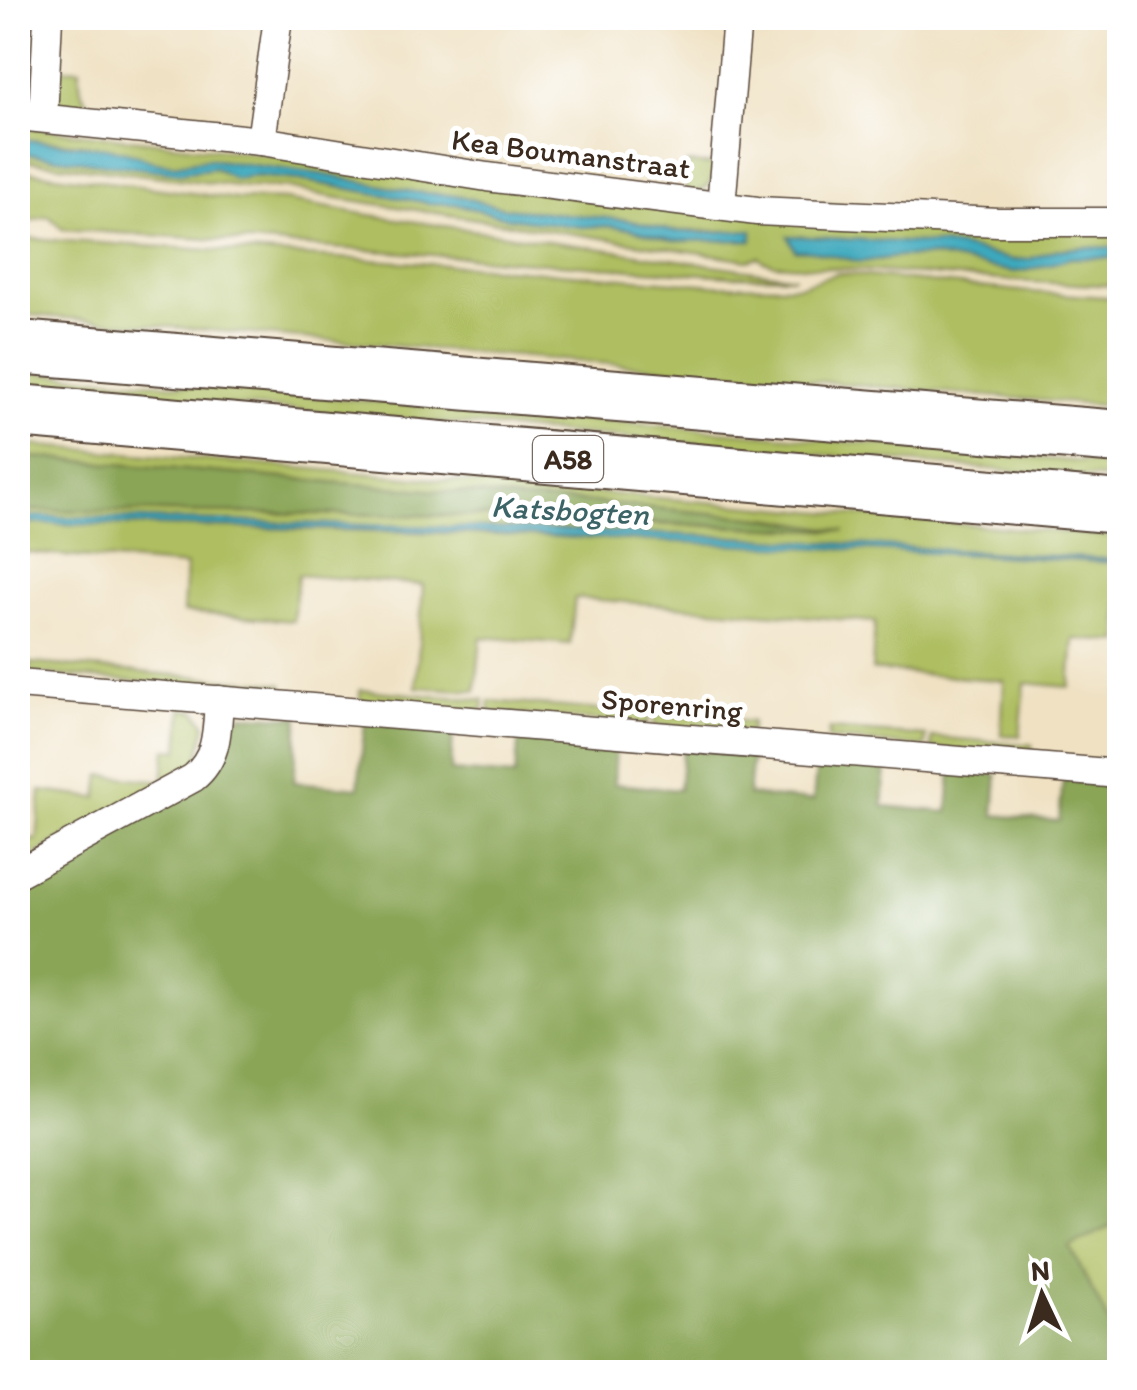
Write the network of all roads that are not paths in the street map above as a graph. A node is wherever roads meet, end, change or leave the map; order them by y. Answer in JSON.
{"nodes":[{"id":1,"x":48,"y":18,"type":"edge"},
{"id":2,"x":278,"y":18,"type":"edge"},
{"id":3,"x":737,"y":18,"type":"edge"},
{"id":4,"x":30,"y":116,"type":"edge"},
{"id":5,"x":261,"y":141,"type":"junction"},
{"id":6,"x":721,"y":206,"type":"junction"},
{"id":7,"x":1120,"y":222,"type":"edge"},
{"id":8,"x":18,"y":347,"type":"edge"},
{"id":9,"x":18,"y":411,"type":"edge"},
{"id":10,"x":1120,"y":437,"type":"edge"},
{"id":11,"x":1120,"y":507,"type":"edge"},
{"id":12,"x":18,"y":684,"type":"edge"},
{"id":13,"x":219,"y":700,"type":"junction"},
{"id":14,"x":1120,"y":774,"type":"edge"},
{"id":15,"x":18,"y":873,"type":"edge"}],
"edges":[{"from":1,"to":4,"type":"street"},
{"from":2,"to":5,"type":"street"},
{"from":3,"to":6,"type":"street"},
{"from":4,"to":5,"type":"street","name":"Kea Boumanstraat"},
{"from":5,"to":6,"type":"street","name":"Kea Boumanstraat"},
{"from":6,"to":7,"type":"street","name":"Kea Boumanstraat"},
{"from":8,"to":10,"type":"highway","number":"A58"},
{"from":9,"to":11,"type":"highway","number":"A58"},
{"from":12,"to":13,"type":"street","name":"Sporenring"},
{"from":13,"to":14,"type":"street","name":"Sporenring"},
{"from":13,"to":15,"type":"street"}]}
